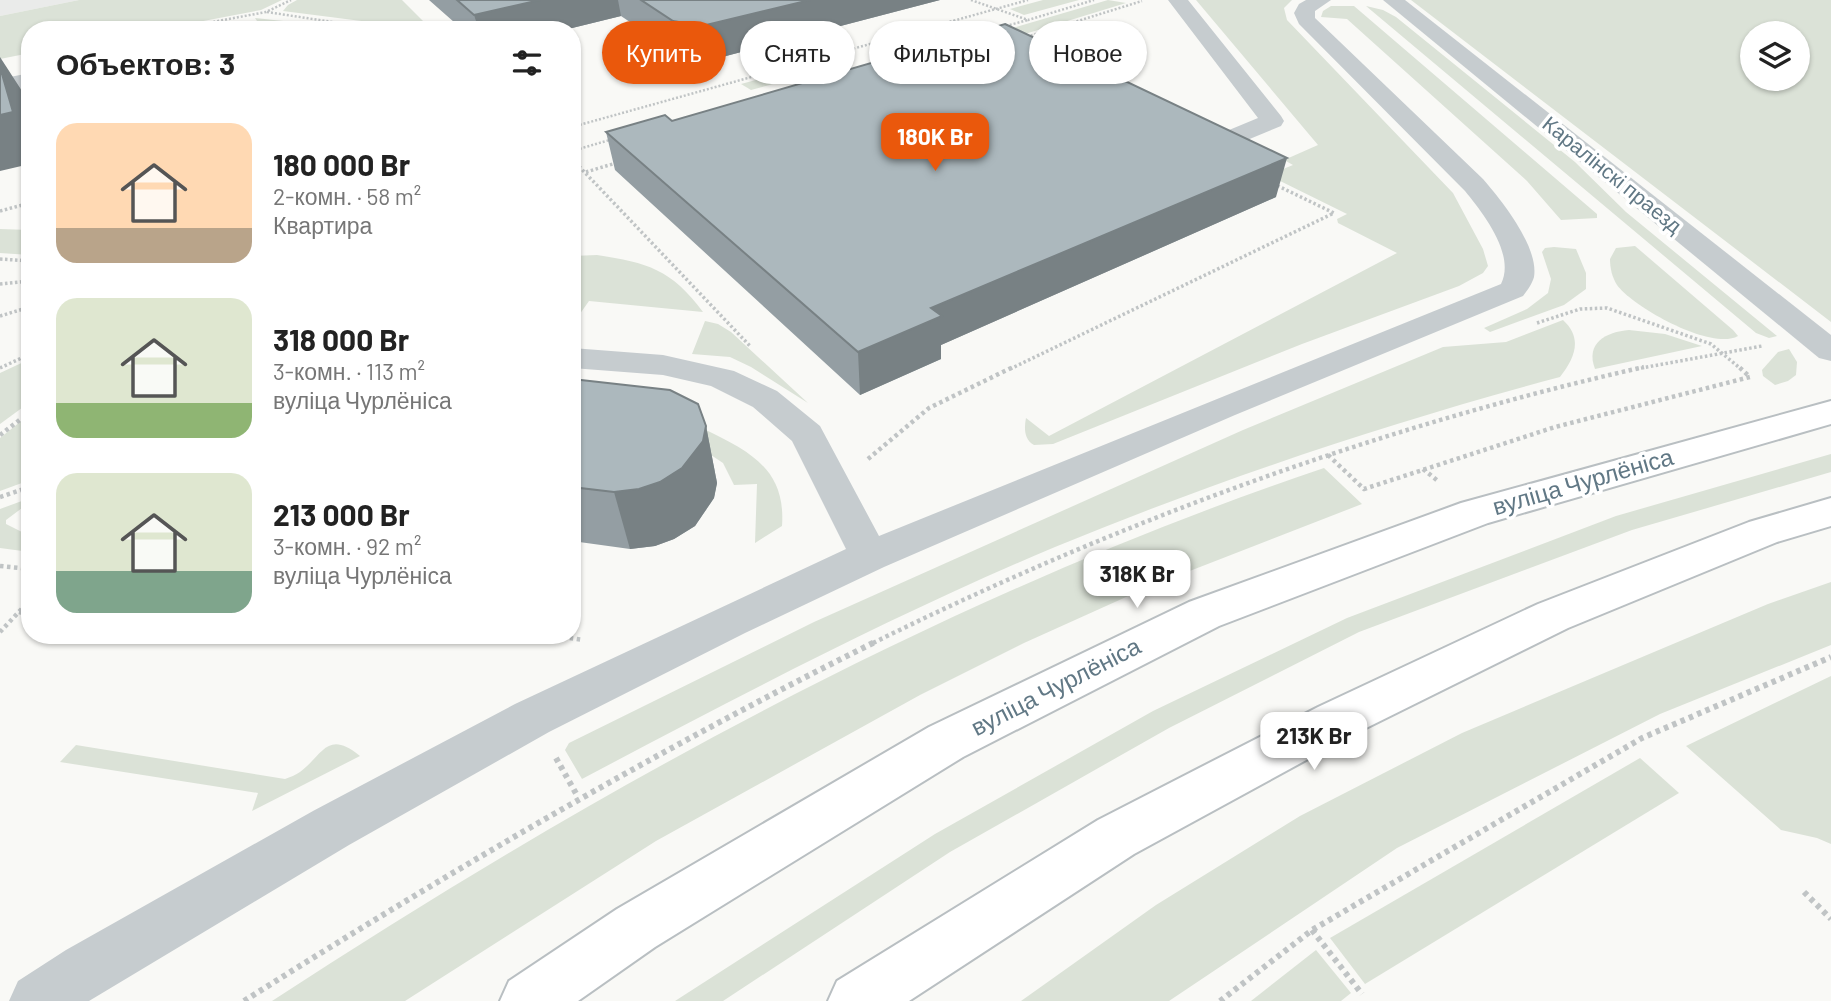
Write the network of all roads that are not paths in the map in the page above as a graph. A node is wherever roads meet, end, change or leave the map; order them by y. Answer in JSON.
{"nodes":[{"id":1,"x":1178,"y":0,"type":"edge"},
{"id":2,"x":1321,"y":0,"type":"edge"},
{"id":3,"x":1393,"y":0,"type":"edge"},
{"id":4,"x":21,"y":82,"type":"edge"},
{"id":5,"x":0,"y":86,"type":"edge"},
{"id":6,"x":1214,"y":145,"type":"edge"},
{"id":7,"x":1831,"y":351,"type":"edge"},
{"id":8,"x":581,"y":359,"type":"edge"},
{"id":9,"x":1831,"y":412,"type":"edge"},
{"id":10,"x":1831,"y":512,"type":"edge"},
{"id":11,"x":870,"y":556,"type":"junction"},
{"id":12,"x":38,"y":1001,"type":"edge"},
{"id":13,"x":528,"y":1001,"type":"edge"},
{"id":14,"x":857,"y":1001,"type":"edge"}],
"edges":[{"from":1,"to":6,"type":"street"},
{"from":2,"to":11,"type":"street"},
{"from":3,"to":7,"type":"street","name":"Каралінскі праезд"},
{"from":4,"to":5,"type":"street"},
{"from":8,"to":11,"type":"street"},
{"from":9,"to":13,"type":"main road","name":"вуліца Чурлёніса"},
{"from":10,"to":14,"type":"main road"},
{"from":11,"to":12,"type":"street"}]}
